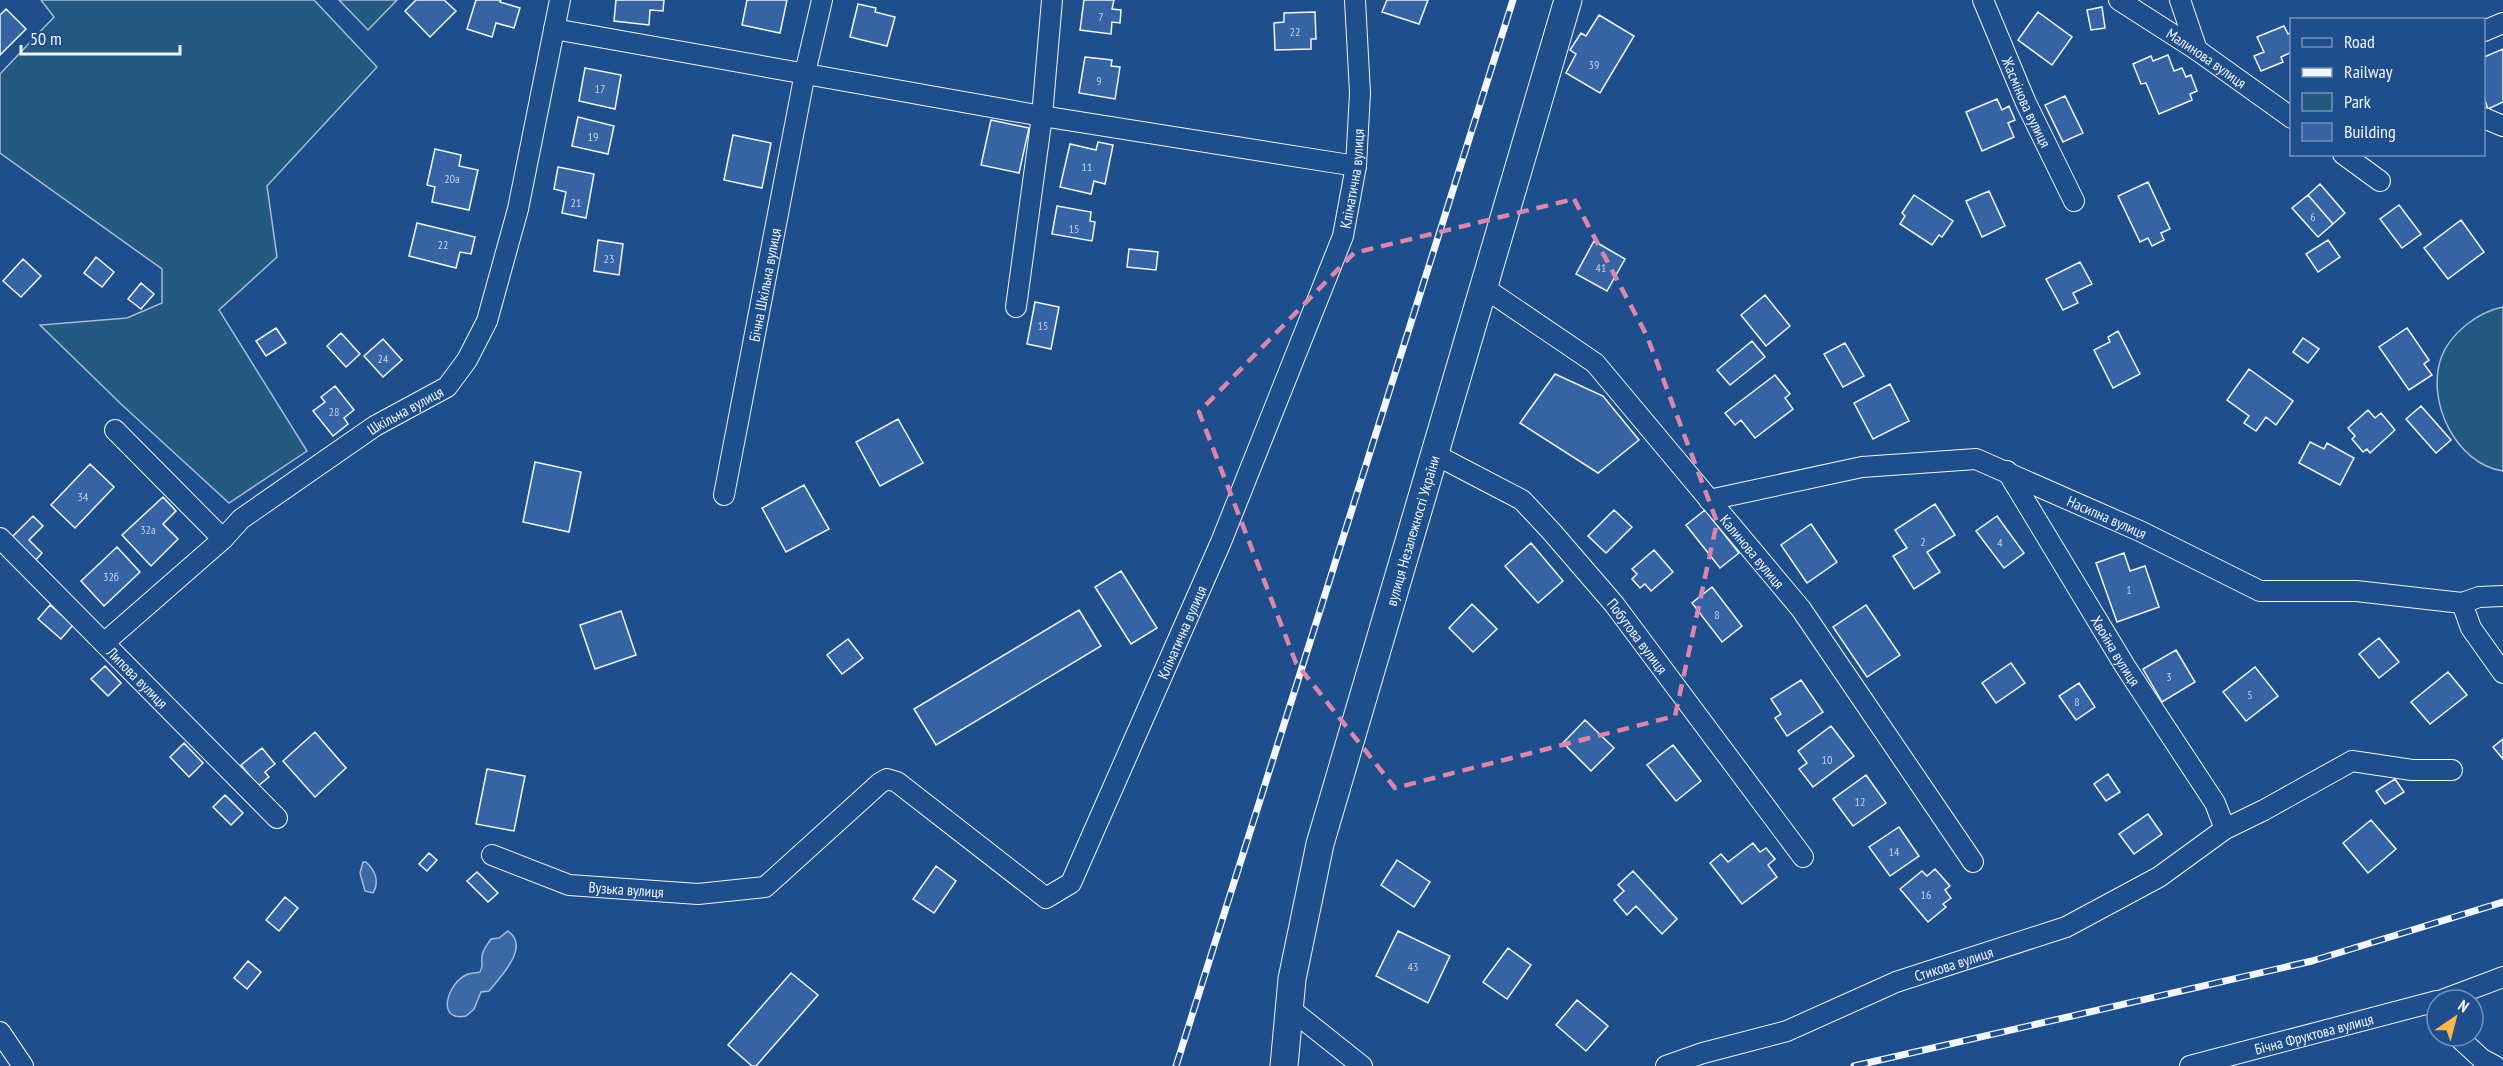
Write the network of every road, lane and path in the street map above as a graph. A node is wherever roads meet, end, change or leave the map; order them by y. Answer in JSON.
{"nodes":[{"id":1,"x":560,"y":0,"type":"edge"},
{"id":2,"x":822,"y":0,"type":"edge"},
{"id":3,"x":1052,"y":0,"type":"edge"},
{"id":4,"x":1355,"y":0,"type":"edge"},
{"id":5,"x":1568,"y":0,"type":"edge"},
{"id":6,"x":1983,"y":0,"type":"edge"},
{"id":7,"x":2119,"y":0,"type":"edge"},
{"id":8,"x":2181,"y":0,"type":"edge"},
{"id":9,"x":2503,"y":23,"type":"edge"},
{"id":10,"x":555,"y":28,"type":"junction"},
{"id":11,"x":2485,"y":31,"type":"edge"},
{"id":12,"x":2197,"y":50,"type":"junction"},
{"id":13,"x":805,"y":73,"type":"junction"},
{"id":14,"x":1042,"y":116,"type":"junction"},
{"id":15,"x":2290,"y":117,"type":"edge"},
{"id":16,"x":2485,"y":118,"type":"edge"},
{"id":17,"x":2503,"y":126,"type":"edge"},
{"id":18,"x":2346,"y":156,"type":"edge"},
{"id":19,"x":1356,"y":166,"type":"junction"},
{"id":20,"x":2380,"y":180,"type":"dead end"},
{"id":21,"x":2074,"y":201,"type":"dead end"},
{"id":22,"x":1483,"y":287,"type":"junction"},
{"id":23,"x":1016,"y":307,"type":"dead end"},
{"id":24,"x":116,"y":430,"type":"dead end"},
{"id":25,"x":1434,"y":454,"type":"junction"},
{"id":26,"x":2007,"y":471,"type":"junction"},
{"id":27,"x":724,"y":495,"type":"dead end"},
{"id":28,"x":1709,"y":500,"type":"junction"},
{"id":29,"x":0,"y":538,"type":"edge"},
{"id":30,"x":223,"y":539,"type":"junction"},
{"id":31,"x":2503,"y":596,"type":"edge"},
{"id":32,"x":2462,"y":603,"type":"junction"},
{"id":33,"x":104,"y":643,"type":"junction"},
{"id":34,"x":2503,"y":673,"type":"edge"},
{"id":35,"x":2452,"y":770,"type":"dead end"},
{"id":36,"x":277,"y":818,"type":"dead end"},
{"id":37,"x":2225,"y":829,"type":"junction"},
{"id":38,"x":492,"y":855,"type":"dead end"},
{"id":39,"x":1803,"y":856,"type":"dead end"},
{"id":40,"x":1973,"y":862,"type":"dead end"},
{"id":41,"x":765,"y":887,"type":"joint"},
{"id":42,"x":2503,"y":977,"type":"edge"},
{"id":43,"x":2474,"y":988,"type":"edge"},
{"id":44,"x":2425,"y":1004,"type":"edge"},
{"id":45,"x":1289,"y":1008,"type":"junction"},
{"id":46,"x":0,"y":1032,"type":"edge"},
{"id":47,"x":2470,"y":1048,"type":"edge"},
{"id":48,"x":23,"y":1066,"type":"edge"},
{"id":49,"x":1284,"y":1066,"type":"edge"},
{"id":50,"x":1362,"y":1066,"type":"edge"},
{"id":51,"x":1666,"y":1066,"type":"edge"},
{"id":52,"x":2190,"y":1066,"type":"edge"},
{"id":53,"x":2495,"y":1066,"type":"edge"}],
"edges":[{"from":1,"to":10,"type":"street","name":"Шкільна вулиця"},
{"from":2,"to":13,"type":"street","name":"Бічна Шкільна вулиця"},
{"from":3,"to":14,"type":"street"},
{"from":4,"to":19,"type":"street","name":"Кліматична вулиця"},
{"from":5,"to":22,"type":"main road","name":"вулиця Незалежності України"},
{"from":6,"to":21,"type":"street","name":"Жасмінова вулиця"},
{"from":7,"to":12,"type":"street","name":"Малинова вулиця"},
{"from":8,"to":12,"type":"street"},
{"from":9,"to":11,"type":"street"},
{"from":10,"to":13,"type":"street"},
{"from":10,"to":30,"type":"street","name":"Шкільна вулиця"},
{"from":12,"to":15,"type":"street","name":"Малинова вулиця"},
{"from":13,"to":14,"type":"street"},
{"from":13,"to":27,"type":"street","name":"Бічна Шкільна вулиця"},
{"from":14,"to":19,"type":"street"},
{"from":14,"to":23,"type":"street"},
{"from":16,"to":17,"type":"street"},
{"from":18,"to":20,"type":"street"},
{"from":19,"to":41,"type":"street","name":"Кліматична вулиця"},
{"from":22,"to":25,"type":"main road","name":"вулиця Незалежності України"},
{"from":22,"to":28,"type":"street","name":"Калинова вулиця"},
{"from":24,"to":30,"type":"street"},
{"from":25,"to":39,"type":"street","name":"Побутова вулиця"},
{"from":25,"to":45,"type":"main road","name":"вулиця Незалежності України"},
{"from":26,"to":28,"type":"street","name":"Насипна вулиця"},
{"from":26,"to":32,"type":"street","name":"Насипна вулиця"},
{"from":26,"to":37,"type":"street","name":"Хвойна вулиця"},
{"from":28,"to":40,"type":"street","name":"Калинова вулиця"},
{"from":29,"to":33,"type":"street","name":"Липова вулиця"},
{"from":30,"to":33,"type":"street","name":"Шкільна вулиця"},
{"from":31,"to":32,"type":"street","name":"Насипна вулиця"},
{"from":32,"to":34,"type":"street"},
{"from":33,"to":36,"type":"street","name":"Липова вулиця"},
{"from":35,"to":37,"type":"street","name":"Стикова вулиця"},
{"from":37,"to":51,"type":"street","name":"Стикова вулиця"},
{"from":38,"to":41,"type":"street","name":"Вузька вулиця"},
{"from":42,"to":43,"type":"street"},
{"from":44,"to":52,"type":"street","name":"Бічна Фруктова вулиця"},
{"from":45,"to":49,"type":"main road","name":"вулиця Незалежності України"},
{"from":45,"to":50,"type":"street"},
{"from":46,"to":48,"type":"street"},
{"from":47,"to":53,"type":"street"}]}
